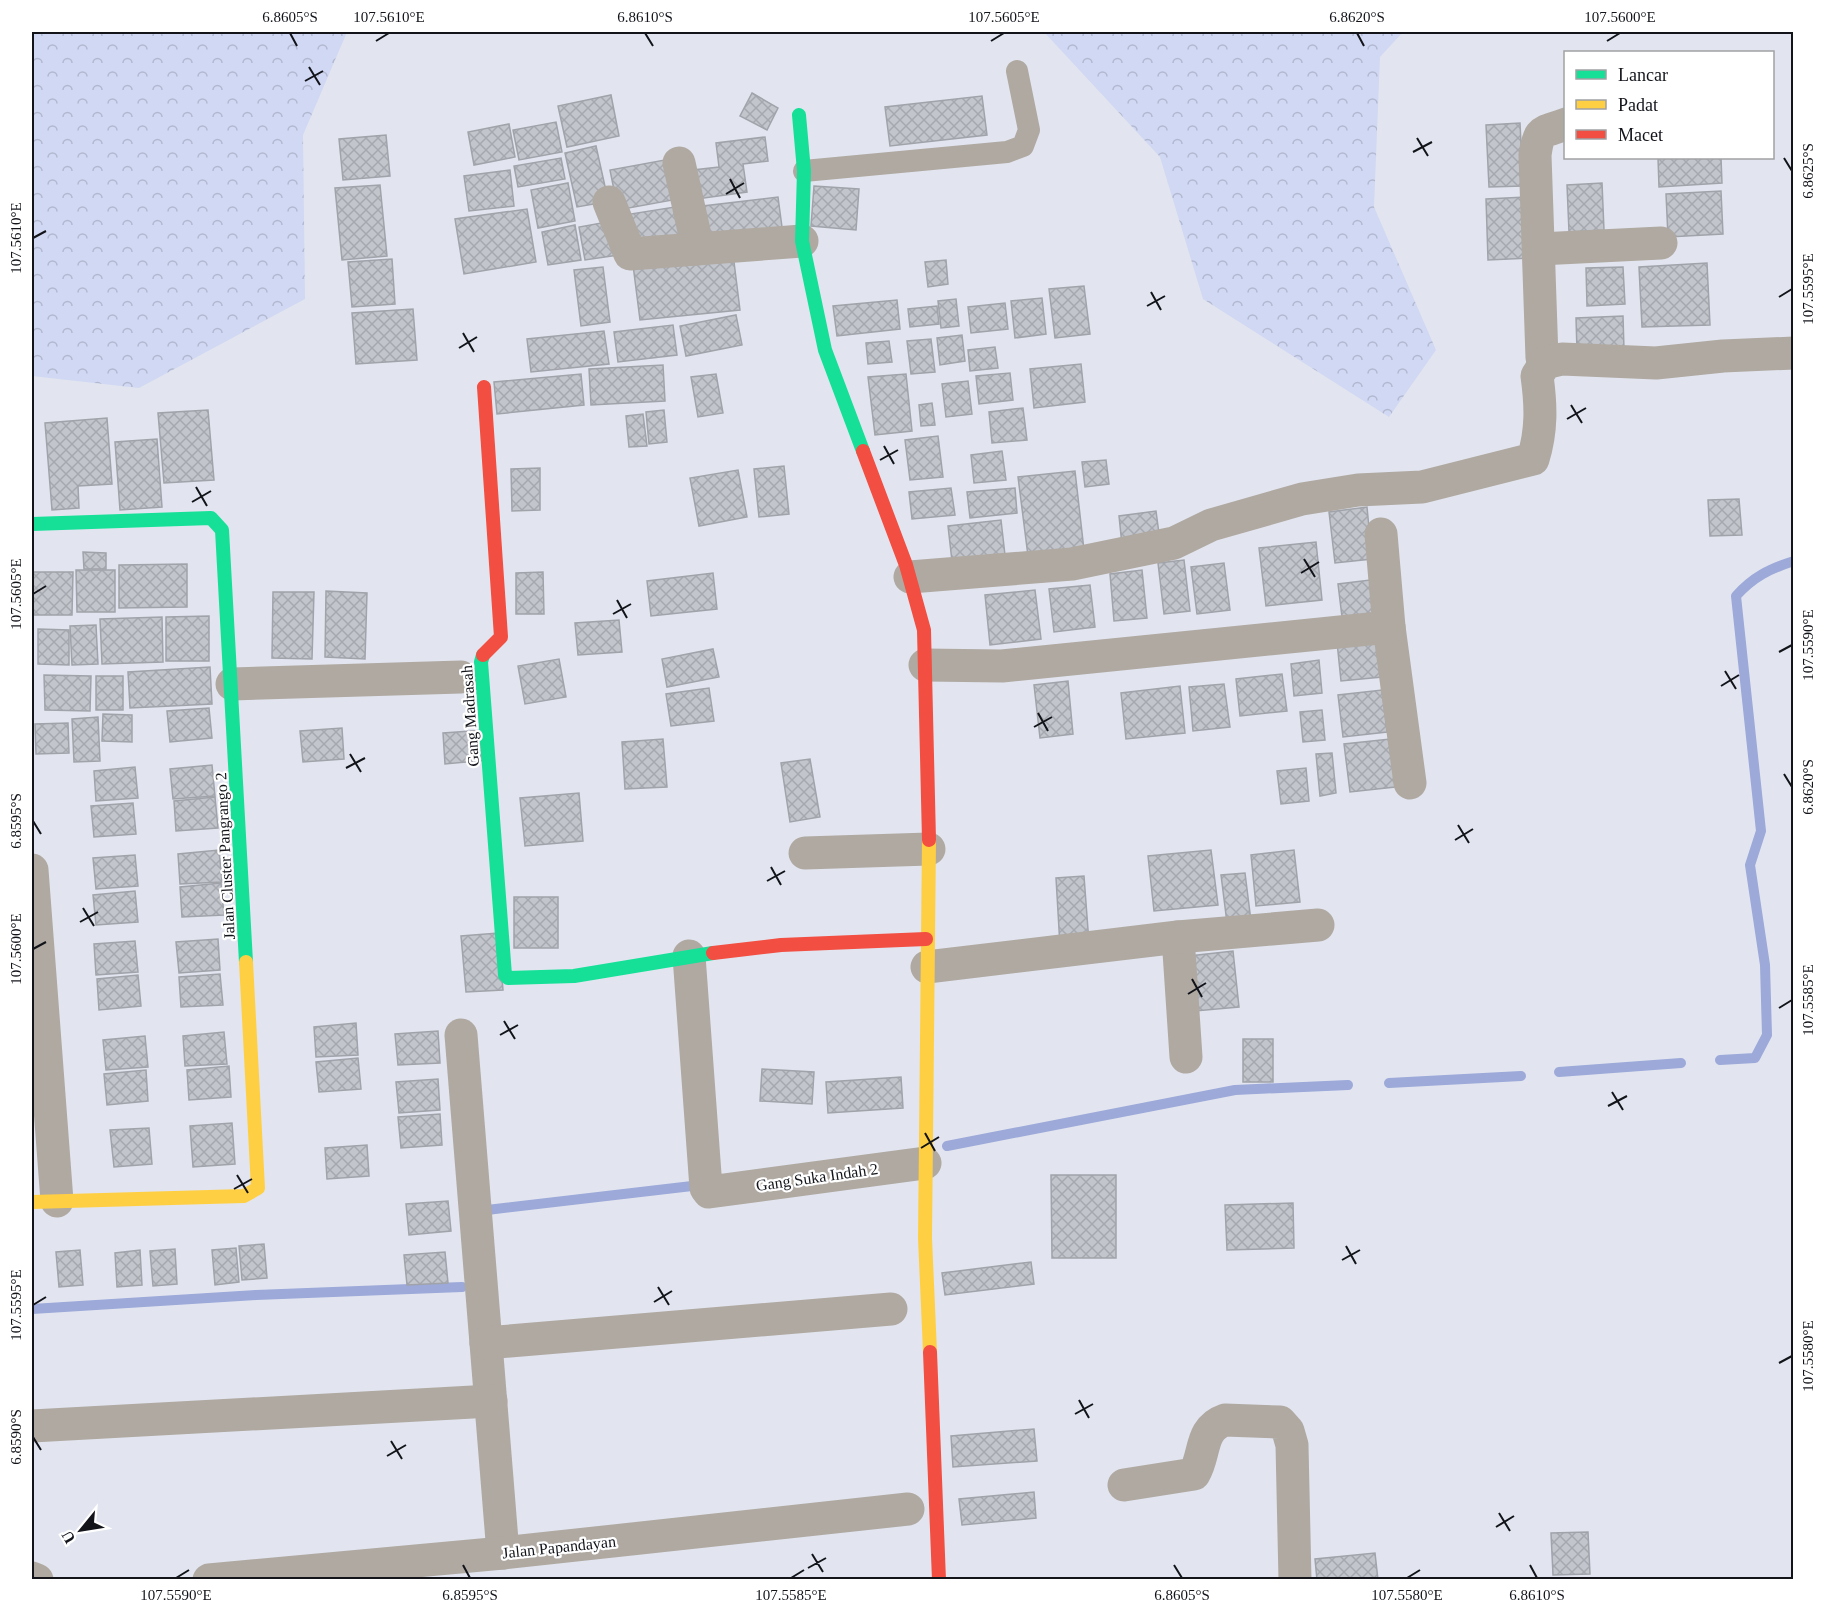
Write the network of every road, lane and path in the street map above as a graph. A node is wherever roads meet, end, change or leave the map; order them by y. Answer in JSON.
{"nodes":[{"id":1,"x":1017,"y":71,"type":"dead end"},
{"id":2,"x":799,"y":115,"type":"dead end"},
{"id":3,"x":1564,"y":124,"type":"edge"},
{"id":4,"x":679,"y":163,"type":"dead end"},
{"id":5,"x":804,"y":171,"type":"junction"},
{"id":6,"x":609,"y":202,"type":"dead end"},
{"id":7,"x":802,"y":241,"type":"junction"},
{"id":8,"x":1662,"y":243,"type":"dead end"},
{"id":9,"x":698,"y":249,"type":"junction"},
{"id":10,"x":1539,"y":249,"type":"junction"},
{"id":11,"x":1794,"y":353,"type":"edge"},
{"id":12,"x":1545,"y":363,"type":"junction"},
{"id":13,"x":484,"y":387,"type":"dead end"},
{"id":14,"x":32,"y":524,"type":"edge"},
{"id":15,"x":1381,"y":534,"type":"dead end"},
{"id":16,"x":910,"y":577,"type":"junction"},
{"id":17,"x":1389,"y":627,"type":"junction"},
{"id":18,"x":925,"y":665,"type":"junction"},
{"id":19,"x":461,"y":677,"type":"dead end"},
{"id":20,"x":232,"y":684,"type":"junction"},
{"id":21,"x":1410,"y":783,"type":"dead end"},
{"id":22,"x":928,"y":849,"type":"junction"},
{"id":23,"x":805,"y":853,"type":"dead end"},
{"id":24,"x":32,"y":870,"type":"edge"},
{"id":25,"x":1318,"y":925,"type":"dead end"},
{"id":26,"x":1178,"y":937,"type":"junction"},
{"id":27,"x":927,"y":953,"type":"junction"},
{"id":28,"x":689,"y":956,"type":"junction"},
{"id":29,"x":461,"y":1035,"type":"dead end"},
{"id":30,"x":1186,"y":1057,"type":"dead end"},
{"id":31,"x":42,"y":1155,"type":"edge"},
{"id":32,"x":925,"y":1162,"type":"junction"},
{"id":33,"x":44,"y":1202,"type":"edge"},
{"id":34,"x":891,"y":1310,"type":"dead end"},
{"id":35,"x":486,"y":1343,"type":"junction"},
{"id":36,"x":491,"y":1401,"type":"junction"},
{"id":37,"x":32,"y":1426,"type":"edge"},
{"id":38,"x":1124,"y":1485,"type":"dead end"},
{"id":39,"x":908,"y":1509,"type":"dead end"},
{"id":40,"x":503,"y":1553,"type":"junction"},
{"id":41,"x":32,"y":1578,"type":"edge"},
{"id":42,"x":37,"y":1580,"type":"edge"},
{"id":43,"x":209,"y":1580,"type":"edge"},
{"id":44,"x":939,"y":1580,"type":"edge"},
{"id":45,"x":1295,"y":1580,"type":"edge"}],
"edges":[{"from":1,"to":5,"type":"lane"},
{"from":2,"to":5,"type":"street"},
{"from":3,"to":10,"type":"street"},
{"from":4,"to":9,"type":"street"},
{"from":5,"to":7,"type":"street"},
{"from":6,"to":9,"type":"street"},
{"from":7,"to":9,"type":"street"},
{"from":7,"to":16,"type":"street"},
{"from":8,"to":10,"type":"street"},
{"from":10,"to":12,"type":"street"},
{"from":11,"to":12,"type":"street"},
{"from":12,"to":16,"type":"street"},
{"from":13,"to":28,"type":"street","name":"Gang Madrasah"},
{"from":14,"to":20,"type":"street","name":"Jalan Cluster Pangrango 2"},
{"from":15,"to":17,"type":"street"},
{"from":16,"to":18,"type":"street"},
{"from":17,"to":18,"type":"street"},
{"from":17,"to":21,"type":"street"},
{"from":18,"to":22,"type":"street"},
{"from":19,"to":20,"type":"street"},
{"from":20,"to":33,"type":"street","name":"Jalan Cluster Pangrango 2"},
{"from":22,"to":23,"type":"street"},
{"from":22,"to":27,"type":"street"},
{"from":24,"to":31,"type":"street"},
{"from":25,"to":26,"type":"street"},
{"from":26,"to":27,"type":"street"},
{"from":26,"to":30,"type":"street"},
{"from":27,"to":28,"type":"street"},
{"from":27,"to":32,"type":"street"},
{"from":28,"to":32,"type":"street","name":"Gang Suka Indah 2"},
{"from":29,"to":35,"type":"street"},
{"from":31,"to":33,"type":"street"},
{"from":32,"to":44,"type":"street"},
{"from":34,"to":35,"type":"street"},
{"from":35,"to":36,"type":"street"},
{"from":36,"to":37,"type":"street"},
{"from":36,"to":40,"type":"street"},
{"from":38,"to":45,"type":"street"},
{"from":39,"to":40,"type":"street","name":"Jalan Papandayan"},
{"from":40,"to":43,"type":"street","name":"Jalan Papandayan"},
{"from":41,"to":42,"type":"street"}]}
